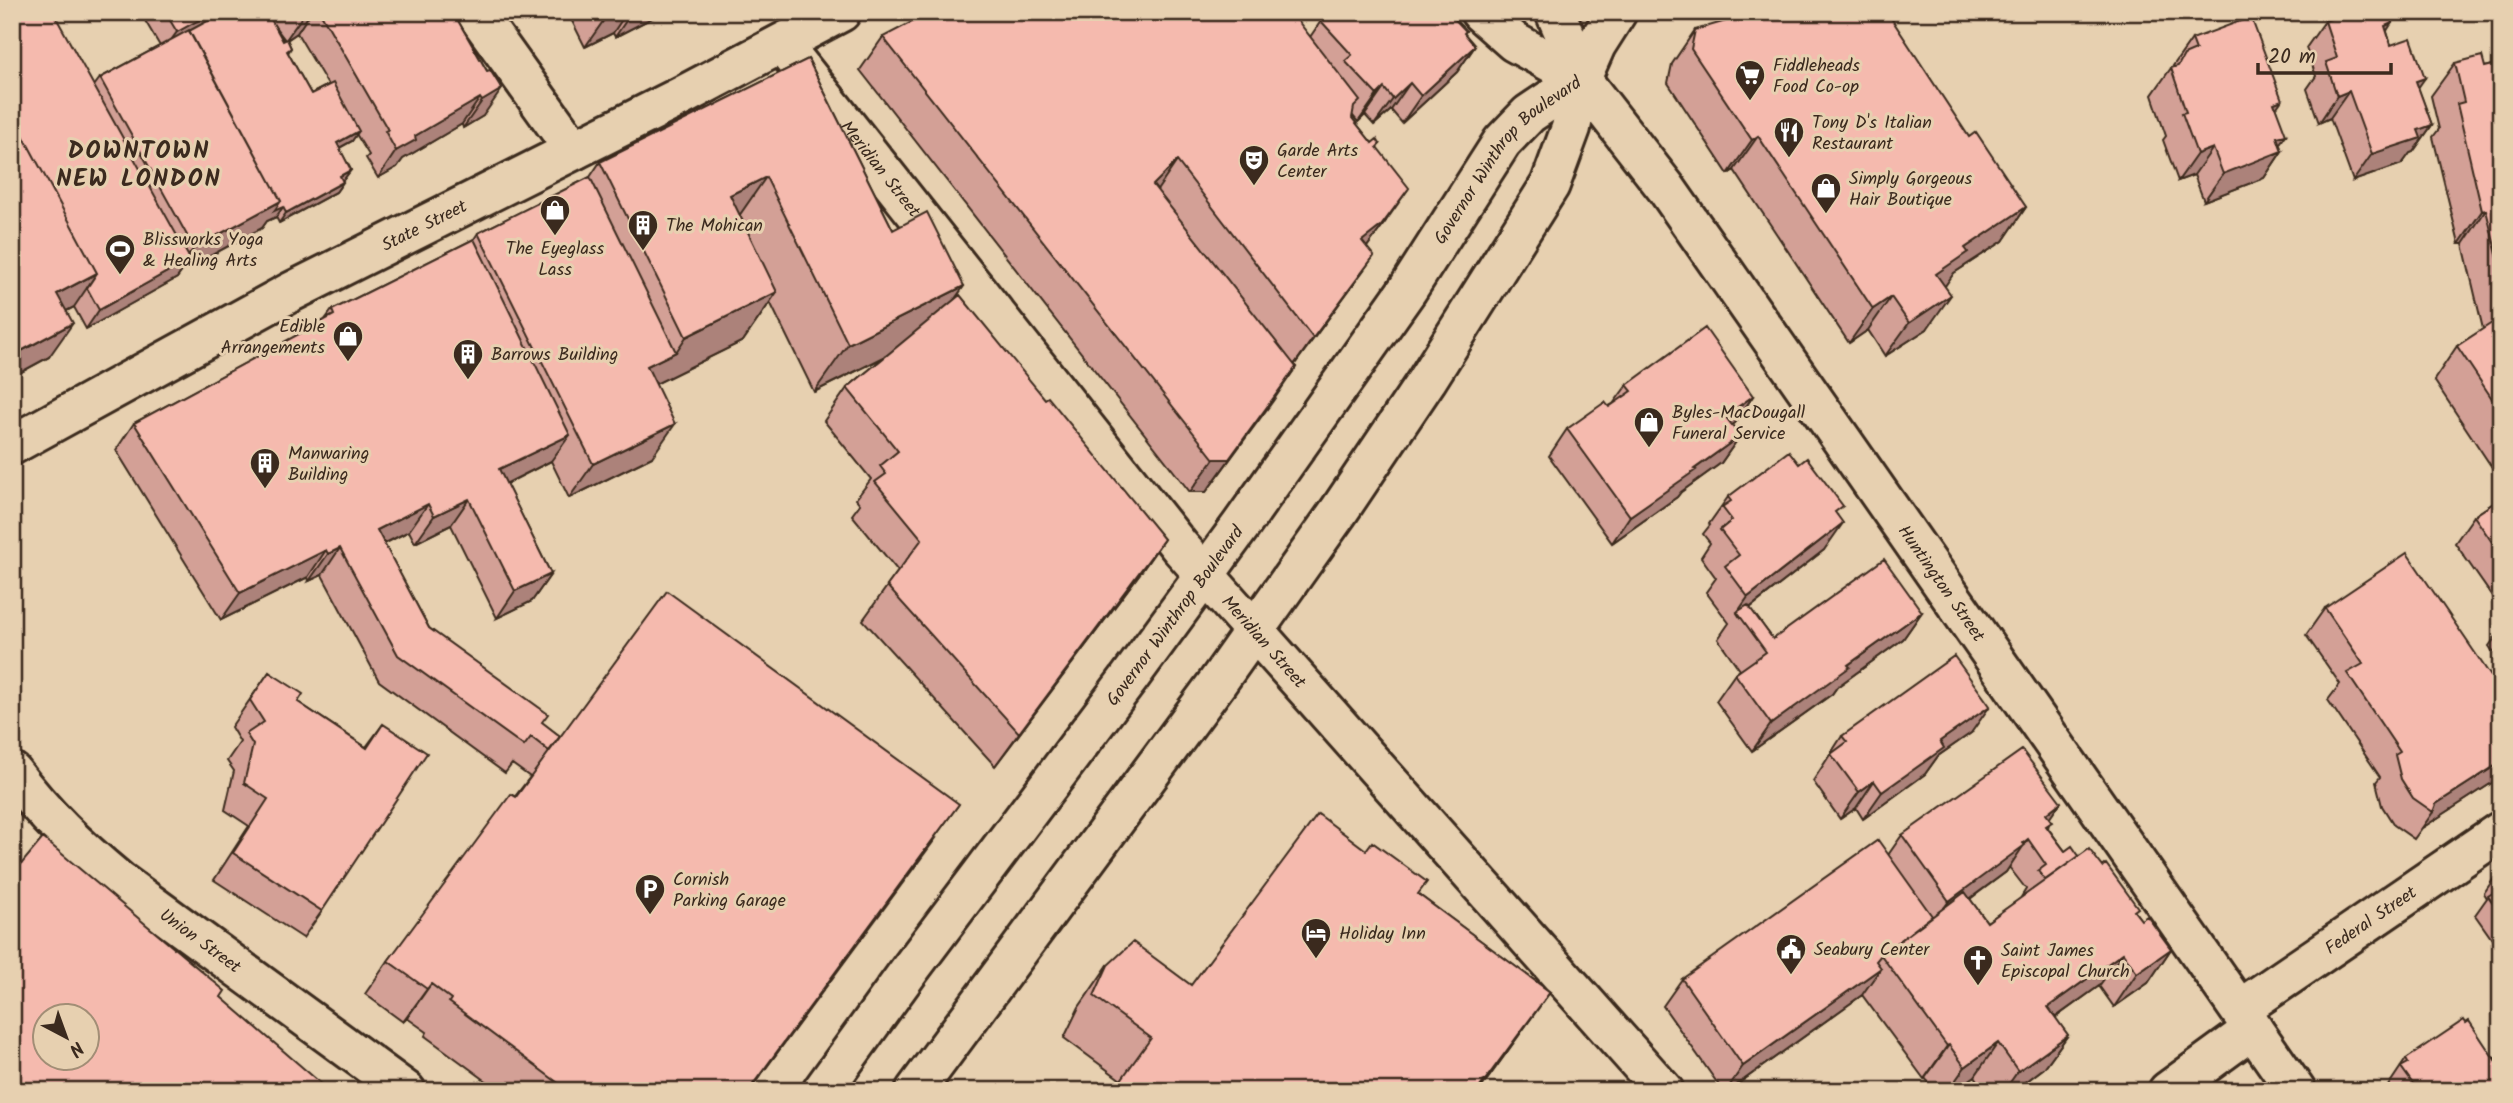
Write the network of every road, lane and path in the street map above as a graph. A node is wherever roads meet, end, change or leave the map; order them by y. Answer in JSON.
{"nodes":[{"id":1,"x":475,"y":12,"type":"edge"},
{"id":2,"x":841,"y":12,"type":"edge"},
{"id":3,"x":1480,"y":12,"type":"edge"},
{"id":4,"x":1555,"y":12,"type":"edge"},
{"id":5,"x":1617,"y":12,"type":"edge"},
{"id":6,"x":782,"y":44,"type":"junction"},
{"id":7,"x":1581,"y":79,"type":"junction"},
{"id":8,"x":574,"y":150,"type":"junction"},
{"id":9,"x":12,"y":445,"type":"edge"},
{"id":10,"x":1205,"y":575,"type":"junction"},
{"id":11,"x":1254,"y":631,"type":"junction"},
{"id":12,"x":18,"y":794,"type":"edge"},
{"id":13,"x":2501,"y":831,"type":"edge"},
{"id":14,"x":2246,"y":1019,"type":"junction"},
{"id":15,"x":406,"y":1091,"type":"edge"},
{"id":16,"x":822,"y":1091,"type":"edge"},
{"id":17,"x":915,"y":1091,"type":"edge"},
{"id":18,"x":1664,"y":1091,"type":"edge"},
{"id":19,"x":2168,"y":1091,"type":"edge"},
{"id":20,"x":2296,"y":1091,"type":"edge"}],
"edges":[{"from":1,"to":8,"type":"main road"},
{"from":2,"to":6,"type":"main road","name":"State Street"},
{"from":3,"to":7,"type":"main road","name":"Huntington Street"},
{"from":4,"to":7,"type":"main road","name":"Huntington Street"},
{"from":5,"to":7,"type":"main road"},
{"from":6,"to":8,"type":"main road","name":"State Street"},
{"from":6,"to":10,"type":"main road","name":"Meridian Street"},
{"from":7,"to":10,"type":"main road","name":"Governor Winthrop Boulevard"},
{"from":7,"to":11,"type":"main road","name":"Governor Winthrop Boulevard"},
{"from":7,"to":14,"type":"main road","name":"Huntington Street"},
{"from":8,"to":9,"type":"main road","name":"State Street"},
{"from":10,"to":11,"type":"main road","name":"Meridian Street"},
{"from":10,"to":16,"type":"main road","name":"Governor Winthrop Boulevard"},
{"from":11,"to":17,"type":"main road","name":"Governor Winthrop Boulevard"},
{"from":11,"to":18,"type":"main road","name":"Meridian Street"},
{"from":12,"to":15,"type":"main road","name":"Union Street"},
{"from":13,"to":14,"type":"main road","name":"Federal Street"},
{"from":14,"to":19,"type":"main road","name":"Federal Street"},
{"from":14,"to":20,"type":"main road","name":"Huntington Street"}]}
